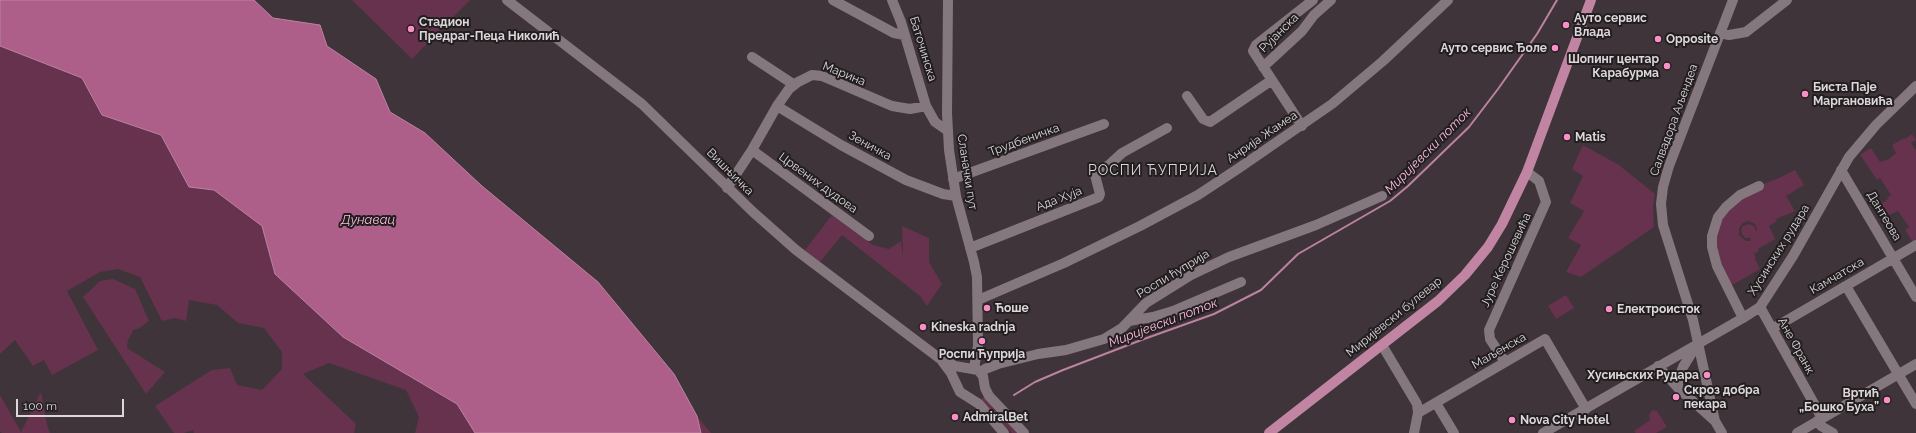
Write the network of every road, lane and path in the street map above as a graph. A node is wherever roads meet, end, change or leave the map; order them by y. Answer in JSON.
{"nodes":[{"id":1,"x":507,"y":0,"type":"edge"},
{"id":2,"x":833,"y":0,"type":"edge"},
{"id":3,"x":892,"y":0,"type":"edge"},
{"id":4,"x":948,"y":0,"type":"edge"},
{"id":5,"x":1313,"y":0,"type":"edge"},
{"id":6,"x":1331,"y":0,"type":"edge"},
{"id":7,"x":1448,"y":0,"type":"edge"},
{"id":8,"x":1591,"y":0,"type":"edge"},
{"id":9,"x":1733,"y":0,"type":"edge"},
{"id":10,"x":1787,"y":0,"type":"edge"},
{"id":11,"x":1720,"y":33,"type":"junction"},
{"id":12,"x":904,"y":35,"type":"junction"},
{"id":13,"x":752,"y":57,"type":"dead end"},
{"id":14,"x":1263,"y":67,"type":"junction"},
{"id":15,"x":1272,"y":80,"type":"junction"},
{"id":16,"x":793,"y":84,"type":"junction"},
{"id":17,"x":1914,"y":92,"type":"edge"},
{"id":18,"x":1187,"y":96,"type":"dead end"},
{"id":19,"x":777,"y":106,"type":"junction"},
{"id":20,"x":926,"y":106,"type":"junction"},
{"id":21,"x":1104,"y":124,"type":"dead end"},
{"id":22,"x":1302,"y":126,"type":"junction"},
{"id":23,"x":1167,"y":128,"type":"dead end"},
{"id":24,"x":948,"y":131,"type":"junction"},
{"id":25,"x":752,"y":150,"type":"junction"},
{"id":26,"x":1841,"y":170,"type":"junction"},
{"id":27,"x":1527,"y":172,"type":"junction"},
{"id":28,"x":953,"y":179,"type":"junction"},
{"id":29,"x":1759,"y":186,"type":"dead end"},
{"id":30,"x":727,"y":188,"type":"junction"},
{"id":31,"x":956,"y":196,"type":"junction"},
{"id":32,"x":1382,"y":196,"type":"dead end"},
{"id":33,"x":869,"y":236,"type":"dead end"},
{"id":34,"x":1916,"y":245,"type":"edge"},
{"id":35,"x":970,"y":248,"type":"junction"},
{"id":36,"x":1894,"y":258,"type":"junction"},
{"id":37,"x":1241,"y":282,"type":"dead end"},
{"id":38,"x":1846,"y":286,"type":"junction"},
{"id":39,"x":1916,"y":297,"type":"edge"},
{"id":40,"x":978,"y":300,"type":"junction"},
{"id":41,"x":1760,"y":306,"type":"junction"},
{"id":42,"x":1743,"y":318,"type":"junction"},
{"id":43,"x":1129,"y":321,"type":"junction"},
{"id":44,"x":1772,"y":329,"type":"junction"},
{"id":45,"x":1698,"y":343,"type":"junction"},
{"id":46,"x":1382,"y":345,"type":"junction"},
{"id":47,"x":1685,"y":355,"type":"junction"},
{"id":48,"x":940,"y":358,"type":"junction"},
{"id":49,"x":1505,"y":362,"type":"junction"},
{"id":50,"x":1916,"y":364,"type":"edge"},
{"id":51,"x":1658,"y":366,"type":"junction"},
{"id":52,"x":1683,"y":366,"type":"junction"},
{"id":53,"x":974,"y":370,"type":"junction"},
{"id":54,"x":1705,"y":372,"type":"junction"},
{"id":55,"x":1898,"y":374,"type":"junction"},
{"id":56,"x":956,"y":384,"type":"junction"},
{"id":57,"x":984,"y":384,"type":"junction"},
{"id":58,"x":1678,"y":388,"type":"junction"},
{"id":59,"x":1708,"y":390,"type":"junction"},
{"id":60,"x":966,"y":396,"type":"junction"},
{"id":61,"x":1692,"y":400,"type":"junction"},
{"id":62,"x":1436,"y":403,"type":"junction"},
{"id":63,"x":1916,"y":404,"type":"edge"},
{"id":64,"x":1586,"y":409,"type":"junction"},
{"id":65,"x":1418,"y":413,"type":"junction"},
{"id":66,"x":1820,"y":420,"type":"junction"},
{"id":67,"x":1714,"y":421,"type":"junction"},
{"id":68,"x":1004,"y":433,"type":"edge"},
{"id":69,"x":1024,"y":433,"type":"edge"},
{"id":70,"x":1269,"y":433,"type":"edge"},
{"id":71,"x":1414,"y":433,"type":"edge"},
{"id":72,"x":1454,"y":433,"type":"edge"},
{"id":73,"x":1543,"y":433,"type":"edge"},
{"id":74,"x":1722,"y":433,"type":"edge"},
{"id":75,"x":1797,"y":433,"type":"edge"},
{"id":76,"x":1833,"y":433,"type":"edge"}],
"edges":[{"from":1,"to":30,"type":"street","name":"Вишњичка"},
{"from":2,"to":12,"type":"street"},
{"from":3,"to":12,"type":"street","name":"Баточинска"},
{"from":4,"to":24,"type":"street","name":"Сланачки пут"},
{"from":5,"to":14,"type":"street"},
{"from":6,"to":14,"type":"street","name":"Рујанска"},
{"from":7,"to":22,"type":"street","name":"Анрија Жамеа"},
{"from":8,"to":27,"type":"main road","name":"Миријевски булевар"},
{"from":9,"to":11,"type":"street","name":"Салвадора Аљендеа"},
{"from":10,"to":11,"type":"street"},
{"from":11,"to":45,"type":"street","name":"Салвадора Аљендеа"},
{"from":12,"to":20,"type":"street","name":"Баточинска"},
{"from":13,"to":16,"type":"street"},
{"from":14,"to":15,"type":"street"},
{"from":15,"to":18,"type":"street"},
{"from":15,"to":22,"type":"street"},
{"from":16,"to":19,"type":"street"},
{"from":16,"to":20,"type":"street","name":"Марина"},
{"from":17,"to":26,"type":"street","name":"Хусинских рудара"},
{"from":19,"to":25,"type":"street"},
{"from":19,"to":31,"type":"street","name":"Зеничка"},
{"from":20,"to":24,"type":"street"},
{"from":21,"to":28,"type":"street","name":"Трудбеничка"},
{"from":22,"to":40,"type":"street","name":"Анрија Жамеа"},
{"from":23,"to":35,"type":"street","name":"Ада Хуја"},
{"from":24,"to":28,"type":"street","name":"Сланачки пут"},
{"from":25,"to":30,"type":"street"},
{"from":25,"to":33,"type":"street","name":"Црвених дудова"},
{"from":26,"to":36,"type":"street","name":"Дантеова"},
{"from":26,"to":41,"type":"street","name":"Хусинских рудара"},
{"from":27,"to":46,"type":"main road","name":"Миријевски булевар"},
{"from":27,"to":49,"type":"street","name":"Јуре Керошевића"},
{"from":28,"to":31,"type":"street","name":"Сланачки пут"},
{"from":29,"to":42,"type":"street"},
{"from":30,"to":48,"type":"street","name":"Вишњичка"},
{"from":31,"to":35,"type":"street","name":"Сланачки пут"},
{"from":32,"to":43,"type":"street","name":"Роспи ћуприја"},
{"from":34,"to":36,"type":"street","name":"Камчатска"},
{"from":35,"to":40,"type":"street","name":"Сланачки пут"},
{"from":36,"to":38,"type":"street","name":"Камчатска"},
{"from":36,"to":39,"type":"street","name":"Дантеова"},
{"from":37,"to":43,"type":"street"},
{"from":38,"to":44,"type":"street","name":"Камчатска"},
{"from":38,"to":55,"type":"street"},
{"from":40,"to":53,"type":"street","name":"Сланачки пут"},
{"from":41,"to":42,"type":"street","name":"Хусинских рудара"},
{"from":41,"to":44,"type":"street","name":"Ане Франк"},
{"from":42,"to":45,"type":"street","name":"Хусинских рудара"},
{"from":43,"to":53,"type":"street","name":"Роспи ћуприја"},
{"from":44,"to":66,"type":"street","name":"Ане Франк"},
{"from":45,"to":47,"type":"street","name":"Хусинских рудара"},
{"from":45,"to":54,"type":"street","name":"Салвадора Аљендеа"},
{"from":46,"to":65,"type":"street"},
{"from":46,"to":70,"type":"main road","name":"Миријевски булевар"},
{"from":47,"to":51,"type":"street","name":"Хусинских рудара"},
{"from":47,"to":52,"type":"street"},
{"from":47,"to":54,"type":"street"},
{"from":48,"to":53,"type":"street","name":"Вишњичка"},
{"from":48,"to":56,"type":"street","name":"Вишњичка"},
{"from":49,"to":62,"type":"street","name":"Маљенска"},
{"from":49,"to":64,"type":"street","name":"Маљенска"},
{"from":50,"to":55,"type":"street"},
{"from":51,"to":58,"type":"street"},
{"from":51,"to":64,"type":"street","name":"Хусинских рудара"},
{"from":52,"to":54,"type":"street"},
{"from":52,"to":58,"type":"street"},
{"from":53,"to":56,"type":"street"},
{"from":53,"to":57,"type":"street"},
{"from":54,"to":59,"type":"street"},
{"from":55,"to":63,"type":"street"},
{"from":55,"to":66,"type":"street"},
{"from":56,"to":60,"type":"street","name":"Вишњичка"},
{"from":57,"to":60,"type":"street"},
{"from":57,"to":69,"type":"street"},
{"from":58,"to":61,"type":"street"},
{"from":59,"to":61,"type":"street"},
{"from":59,"to":67,"type":"street"},
{"from":60,"to":68,"type":"street","name":"Вишњичка"},
{"from":61,"to":67,"type":"street"},
{"from":62,"to":65,"type":"street","name":"Маљенска"},
{"from":62,"to":72,"type":"street"},
{"from":64,"to":73,"type":"street","name":"Хусинских рудара"},
{"from":65,"to":71,"type":"street"},
{"from":66,"to":75,"type":"street"},
{"from":66,"to":76,"type":"street"},
{"from":67,"to":74,"type":"street"}]}
